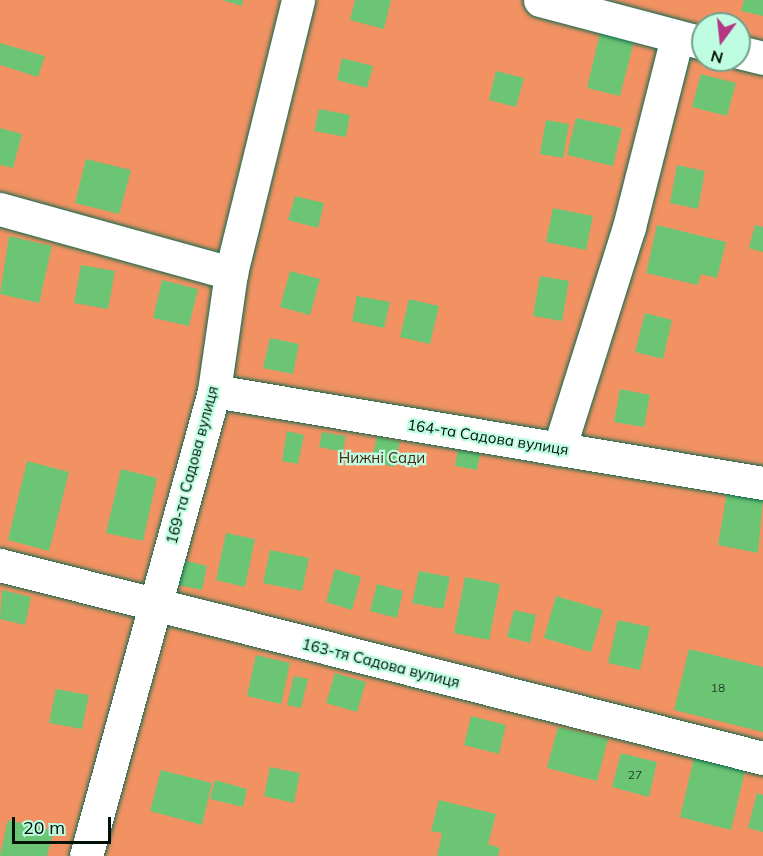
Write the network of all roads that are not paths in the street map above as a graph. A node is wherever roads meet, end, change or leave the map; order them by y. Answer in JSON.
{"nodes":[{"id":1,"x":298,"y":0,"type":"edge"},
{"id":2,"x":540,"y":0,"type":"edge"},
{"id":3,"x":690,"y":40,"type":"edge"},
{"id":4,"x":0,"y":209,"type":"edge"},
{"id":5,"x":231,"y":273,"type":"junction"},
{"id":6,"x":214,"y":392,"type":"junction"},
{"id":7,"x":559,"y":449,"type":"junction"},
{"id":8,"x":763,"y":483,"type":"edge"},
{"id":9,"x":0,"y":565,"type":"edge"},
{"id":10,"x":153,"y":606,"type":"junction"},
{"id":11,"x":763,"y":758,"type":"edge"},
{"id":12,"x":86,"y":856,"type":"edge"}],
"edges":[{"from":1,"to":5,"type":"street","name":"169-та Садова вулиця"},
{"from":2,"to":3,"type":"street"},
{"from":3,"to":7,"type":"street"},
{"from":4,"to":5,"type":"street"},
{"from":5,"to":6,"type":"street","name":"169-та Садова вулиця"},
{"from":6,"to":7,"type":"street","name":"164-та Садова вулиця"},
{"from":6,"to":10,"type":"street","name":"169-та Садова вулиця"},
{"from":7,"to":8,"type":"street","name":"164-та Садова вулиця"},
{"from":9,"to":10,"type":"street","name":"163-тя Садова вулиця"},
{"from":10,"to":11,"type":"street","name":"163-тя Садова вулиця"},
{"from":10,"to":12,"type":"street","name":"169-та Садова вулиця"}]}
